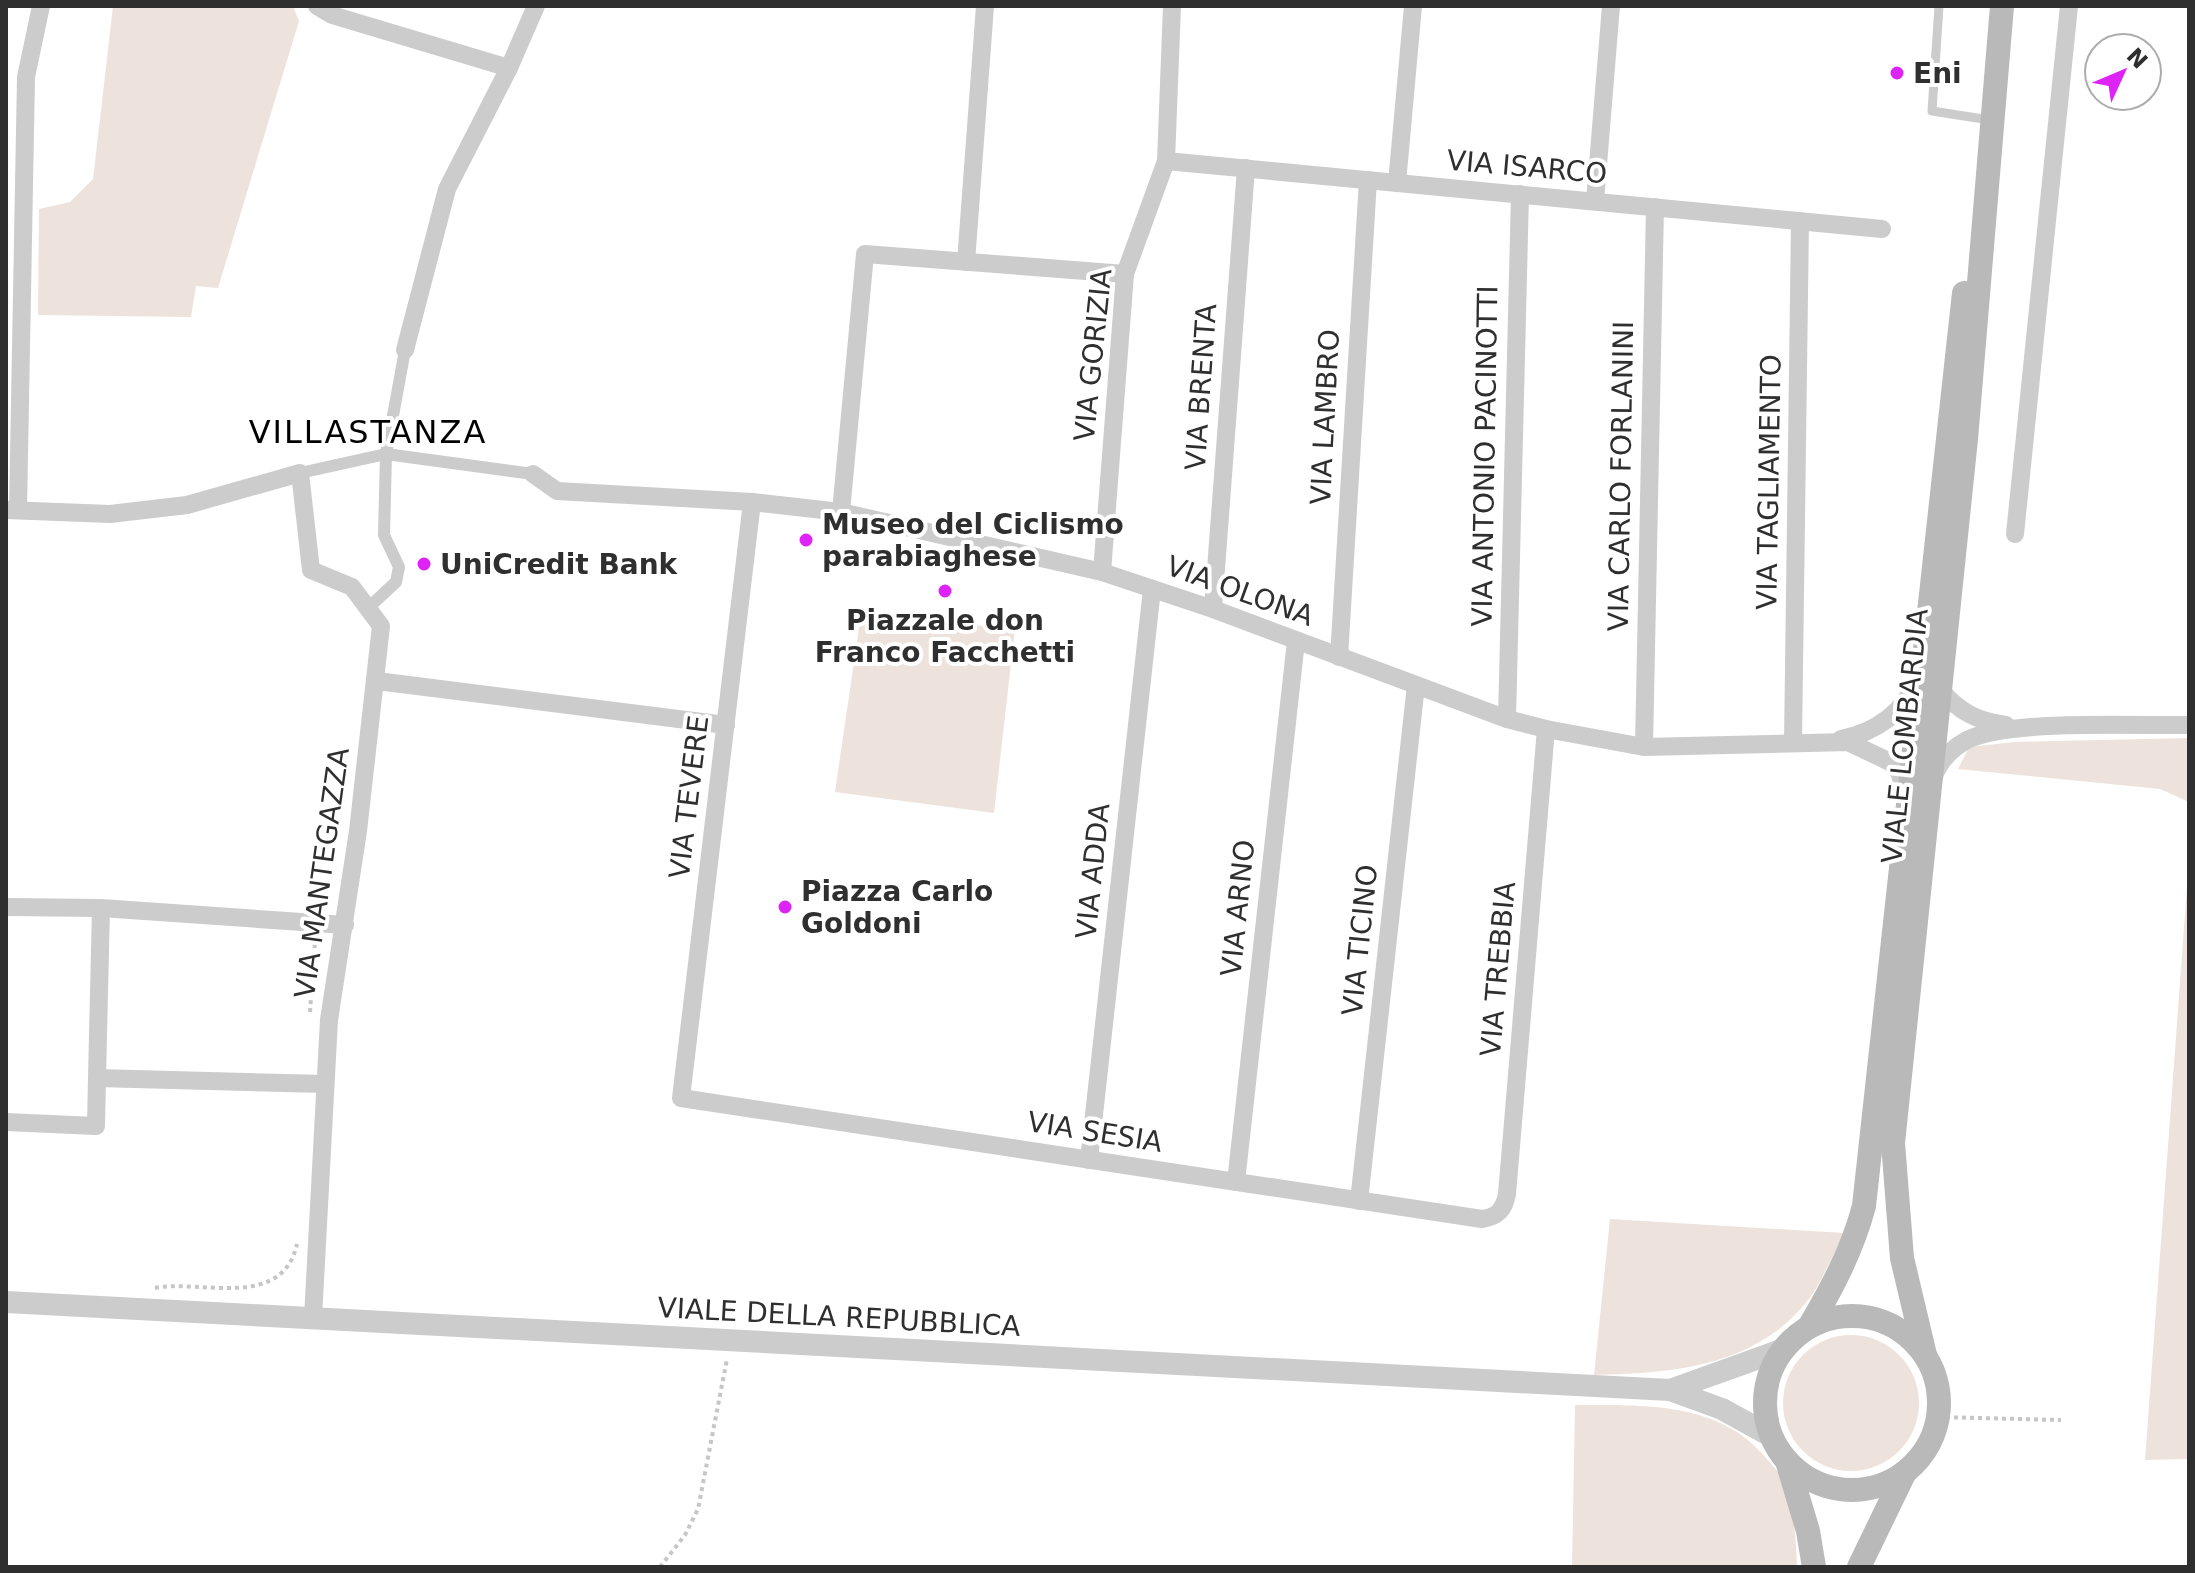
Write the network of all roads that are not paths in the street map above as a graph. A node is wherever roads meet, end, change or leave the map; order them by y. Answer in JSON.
{"nodes":[{"id":1,"x":41,"y":6,"type":"edge"},
{"id":2,"x":317,"y":6,"type":"edge"},
{"id":3,"x":536,"y":6,"type":"edge"},
{"id":4,"x":985,"y":6,"type":"edge"},
{"id":5,"x":1172,"y":6,"type":"edge"},
{"id":6,"x":1413,"y":6,"type":"edge"},
{"id":7,"x":1611,"y":6,"type":"edge"},
{"id":8,"x":1939,"y":6,"type":"edge"},
{"id":9,"x":2002,"y":6,"type":"edge"},
{"id":10,"x":2069,"y":6,"type":"edge"},
{"id":11,"x":509,"y":68,"type":"junction"},
{"id":12,"x":1990,"y":120,"type":"junction"},
{"id":13,"x":1166,"y":161,"type":"junction"},
{"id":14,"x":1246,"y":168,"type":"junction"},
{"id":15,"x":1368,"y":180,"type":"junction"},
{"id":16,"x":1397,"y":183,"type":"junction"},
{"id":17,"x":1520,"y":194,"type":"junction"},
{"id":18,"x":1595,"y":201,"type":"junction"},
{"id":19,"x":1655,"y":207,"type":"junction"},
{"id":20,"x":1800,"y":221,"type":"junction"},
{"id":21,"x":1882,"y":229,"type":"dead end"},
{"id":22,"x":966,"y":262,"type":"junction"},
{"id":23,"x":1125,"y":274,"type":"junction"},
{"id":24,"x":405,"y":350,"type":"joint"},
{"id":25,"x":386,"y":454,"type":"junction"},
{"id":26,"x":300,"y":473,"type":"junction"},
{"id":27,"x":533,"y":474,"type":"joint"},
{"id":28,"x":752,"y":502,"type":"junction"},
{"id":29,"x":12,"y":510,"type":"edge"},
{"id":30,"x":841,"y":512,"type":"junction"},
{"id":31,"x":2015,"y":534,"type":"dead end"},
{"id":32,"x":1102,"y":572,"type":"junction"},
{"id":33,"x":1152,"y":589,"type":"junction"},
{"id":34,"x":368,"y":608,"type":"junction"},
{"id":35,"x":1213,"y":609,"type":"junction"},
{"id":36,"x":1296,"y":641,"type":"junction"},
{"id":37,"x":1339,"y":657,"type":"junction"},
{"id":38,"x":1922,"y":668,"type":"junction"},
{"id":39,"x":377,"y":681,"type":"junction"},
{"id":40,"x":1416,"y":685,"type":"junction"},
{"id":41,"x":1940,"y":689,"type":"junction"},
{"id":42,"x":1507,"y":719,"type":"junction"},
{"id":43,"x":726,"y":725,"type":"junction"},
{"id":44,"x":2189,"y":725,"type":"edge"},
{"id":45,"x":2025,"y":728,"type":"junction"},
{"id":46,"x":1546,"y":729,"type":"junction"},
{"id":47,"x":1831,"y":742,"type":"junction"},
{"id":48,"x":1793,"y":743,"type":"junction"},
{"id":49,"x":1644,"y":747,"type":"junction"},
{"id":50,"x":1930,"y":785,"type":"junction"},
{"id":51,"x":1908,"y":801,"type":"junction"},
{"id":52,"x":6,"y":907,"type":"edge"},
{"id":53,"x":101,"y":908,"type":"junction"},
{"id":54,"x":345,"y":925,"type":"junction"},
{"id":55,"x":97,"y":1078,"type":"junction"},
{"id":56,"x":325,"y":1084,"type":"junction"},
{"id":57,"x":681,"y":1098,"type":"joint"},
{"id":58,"x":6,"y":1122,"type":"edge"},
{"id":59,"x":1089,"y":1160,"type":"junction"},
{"id":60,"x":1236,"y":1182,"type":"junction"},
{"id":61,"x":1359,"y":1201,"type":"junction"},
{"id":62,"x":1500,"y":1213,"type":"joint"},
{"id":63,"x":6,"y":1302,"type":"edge"},
{"id":64,"x":313,"y":1318,"type":"junction"},
{"id":65,"x":1809,"y":1327,"type":"junction"},
{"id":66,"x":1784,"y":1349,"type":"junction"},
{"id":67,"x":1925,"y":1355,"type":"junction"},
{"id":68,"x":1670,"y":1390,"type":"junction"},
{"id":69,"x":1771,"y":1436,"type":"junction"},
{"id":70,"x":1787,"y":1461,"type":"junction"},
{"id":71,"x":1904,"y":1474,"type":"junction"},
{"id":72,"x":1814,"y":1567,"type":"edge"},
{"id":73,"x":1859,"y":1567,"type":"edge"}],
"edges":[{"from":1,"to":29,"type":"street"},
{"from":2,"to":11,"type":"street"},
{"from":3,"to":11,"type":"street"},
{"from":4,"to":22,"type":"street"},
{"from":5,"to":13,"type":"street","name":"VIA GORIZIA"},
{"from":6,"to":16,"type":"street"},
{"from":7,"to":18,"type":"street"},
{"from":8,"to":12,"type":"lane"},
{"from":9,"to":12,"type":"main road","name":"VIALE LOMBARDIA"},
{"from":10,"to":31,"type":"street"},
{"from":11,"to":24,"type":"street"},
{"from":12,"to":38,"type":"main road","name":"VIALE LOMBARDIA"},
{"from":12,"to":41,"type":"main road","name":"VIALE LOMBARDIA"},
{"from":13,"to":14,"type":"street","name":"VIA ISARCO"},
{"from":13,"to":23,"type":"street","name":"VIA GORIZIA"},
{"from":14,"to":15,"type":"street","name":"VIA ISARCO"},
{"from":14,"to":35,"type":"street","name":"VIA BRENTA"},
{"from":15,"to":16,"type":"street","name":"VIA ISARCO"},
{"from":15,"to":37,"type":"street","name":"VIA LAMBRO"},
{"from":16,"to":17,"type":"street","name":"VIA ISARCO"},
{"from":17,"to":18,"type":"street","name":"VIA ISARCO"},
{"from":17,"to":42,"type":"street","name":"VIA ANTONIO PACINOTTI"},
{"from":18,"to":19,"type":"street","name":"VIA ISARCO"},
{"from":19,"to":20,"type":"street","name":"VIA ISARCO"},
{"from":19,"to":49,"type":"street","name":"VIA CARLO FORLANINI"},
{"from":20,"to":21,"type":"street","name":"VIA ISARCO"},
{"from":20,"to":48,"type":"street","name":"VIA TAGLIAMENTO"},
{"from":22,"to":23,"type":"street"},
{"from":22,"to":30,"type":"street"},
{"from":23,"to":32,"type":"street","name":"VIA GORIZIA"},
{"from":24,"to":25,"type":"street"},
{"from":25,"to":26,"type":"street"},
{"from":25,"to":27,"type":"street"},
{"from":25,"to":34,"type":"street"},
{"from":26,"to":29,"type":"street"},
{"from":26,"to":34,"type":"street","name":"VIA MANTEGAZZA"},
{"from":27,"to":28,"type":"street","name":"VIA OLONA"},
{"from":28,"to":30,"type":"street","name":"VIA OLONA"},
{"from":28,"to":43,"type":"street","name":"VIA TEVERE"},
{"from":30,"to":32,"type":"street","name":"VIA OLONA"},
{"from":32,"to":33,"type":"street","name":"VIA OLONA"},
{"from":33,"to":35,"type":"street","name":"VIA OLONA"},
{"from":33,"to":59,"type":"street","name":"VIA ADDA"},
{"from":34,"to":39,"type":"street","name":"VIA MANTEGAZZA"},
{"from":35,"to":36,"type":"street","name":"VIA OLONA"},
{"from":36,"to":37,"type":"street","name":"VIA OLONA"},
{"from":36,"to":60,"type":"street","name":"VIA ARNO"},
{"from":37,"to":40,"type":"street","name":"VIA OLONA"},
{"from":38,"to":47,"type":"street","name":"VIA OLONA"},
{"from":38,"to":51,"type":"main road","name":"VIALE LOMBARDIA"},
{"from":39,"to":43,"type":"street"},
{"from":39,"to":54,"type":"street","name":"VIA MANTEGAZZA"},
{"from":40,"to":42,"type":"street","name":"VIA OLONA"},
{"from":40,"to":61,"type":"street","name":"VIA TICINO"},
{"from":41,"to":45,"type":"street"},
{"from":41,"to":50,"type":"main road","name":"VIALE LOMBARDIA"},
{"from":42,"to":46,"type":"street","name":"VIA OLONA"},
{"from":43,"to":57,"type":"street","name":"VIA TEVERE"},
{"from":44,"to":45,"type":"street"},
{"from":45,"to":50,"type":"street"},
{"from":46,"to":49,"type":"street","name":"VIA OLONA"},
{"from":46,"to":62,"type":"street","name":"VIA TREBBIA"},
{"from":47,"to":48,"type":"street","name":"VIA OLONA"},
{"from":47,"to":51,"type":"street","name":"VIA OLONA"},
{"from":48,"to":49,"type":"street","name":"VIA OLONA"},
{"from":50,"to":67,"type":"main road","name":"VIALE LOMBARDIA"},
{"from":51,"to":65,"type":"main road","name":"VIALE LOMBARDIA"},
{"from":52,"to":53,"type":"street"},
{"from":53,"to":54,"type":"street"},
{"from":53,"to":55,"type":"street"},
{"from":54,"to":56,"type":"street","name":"VIA MANTEGAZZA"},
{"from":55,"to":56,"type":"street"},
{"from":55,"to":58,"type":"street"},
{"from":56,"to":64,"type":"street","name":"VIA MANTEGAZZA"},
{"from":57,"to":59,"type":"street","name":"VIA SESIA"},
{"from":59,"to":60,"type":"street","name":"VIA SESIA"},
{"from":60,"to":61,"type":"street","name":"VIA SESIA"},
{"from":61,"to":62,"type":"street","name":"VIA SESIA"},
{"from":63,"to":64,"type":"street","name":"VIALE DELLA REPUBBLICA"},
{"from":64,"to":68,"type":"street","name":"VIALE DELLA REPUBBLICA"},
{"from":65,"to":66,"type":"main road"},
{"from":65,"to":67,"type":"main road"},
{"from":66,"to":68,"type":"street"},
{"from":66,"to":69,"type":"main road"},
{"from":67,"to":71,"type":"main road"},
{"from":68,"to":69,"type":"street"},
{"from":69,"to":70,"type":"main road"},
{"from":70,"to":71,"type":"main road"},
{"from":70,"to":72,"type":"main road"},
{"from":71,"to":73,"type":"main road"}]}
